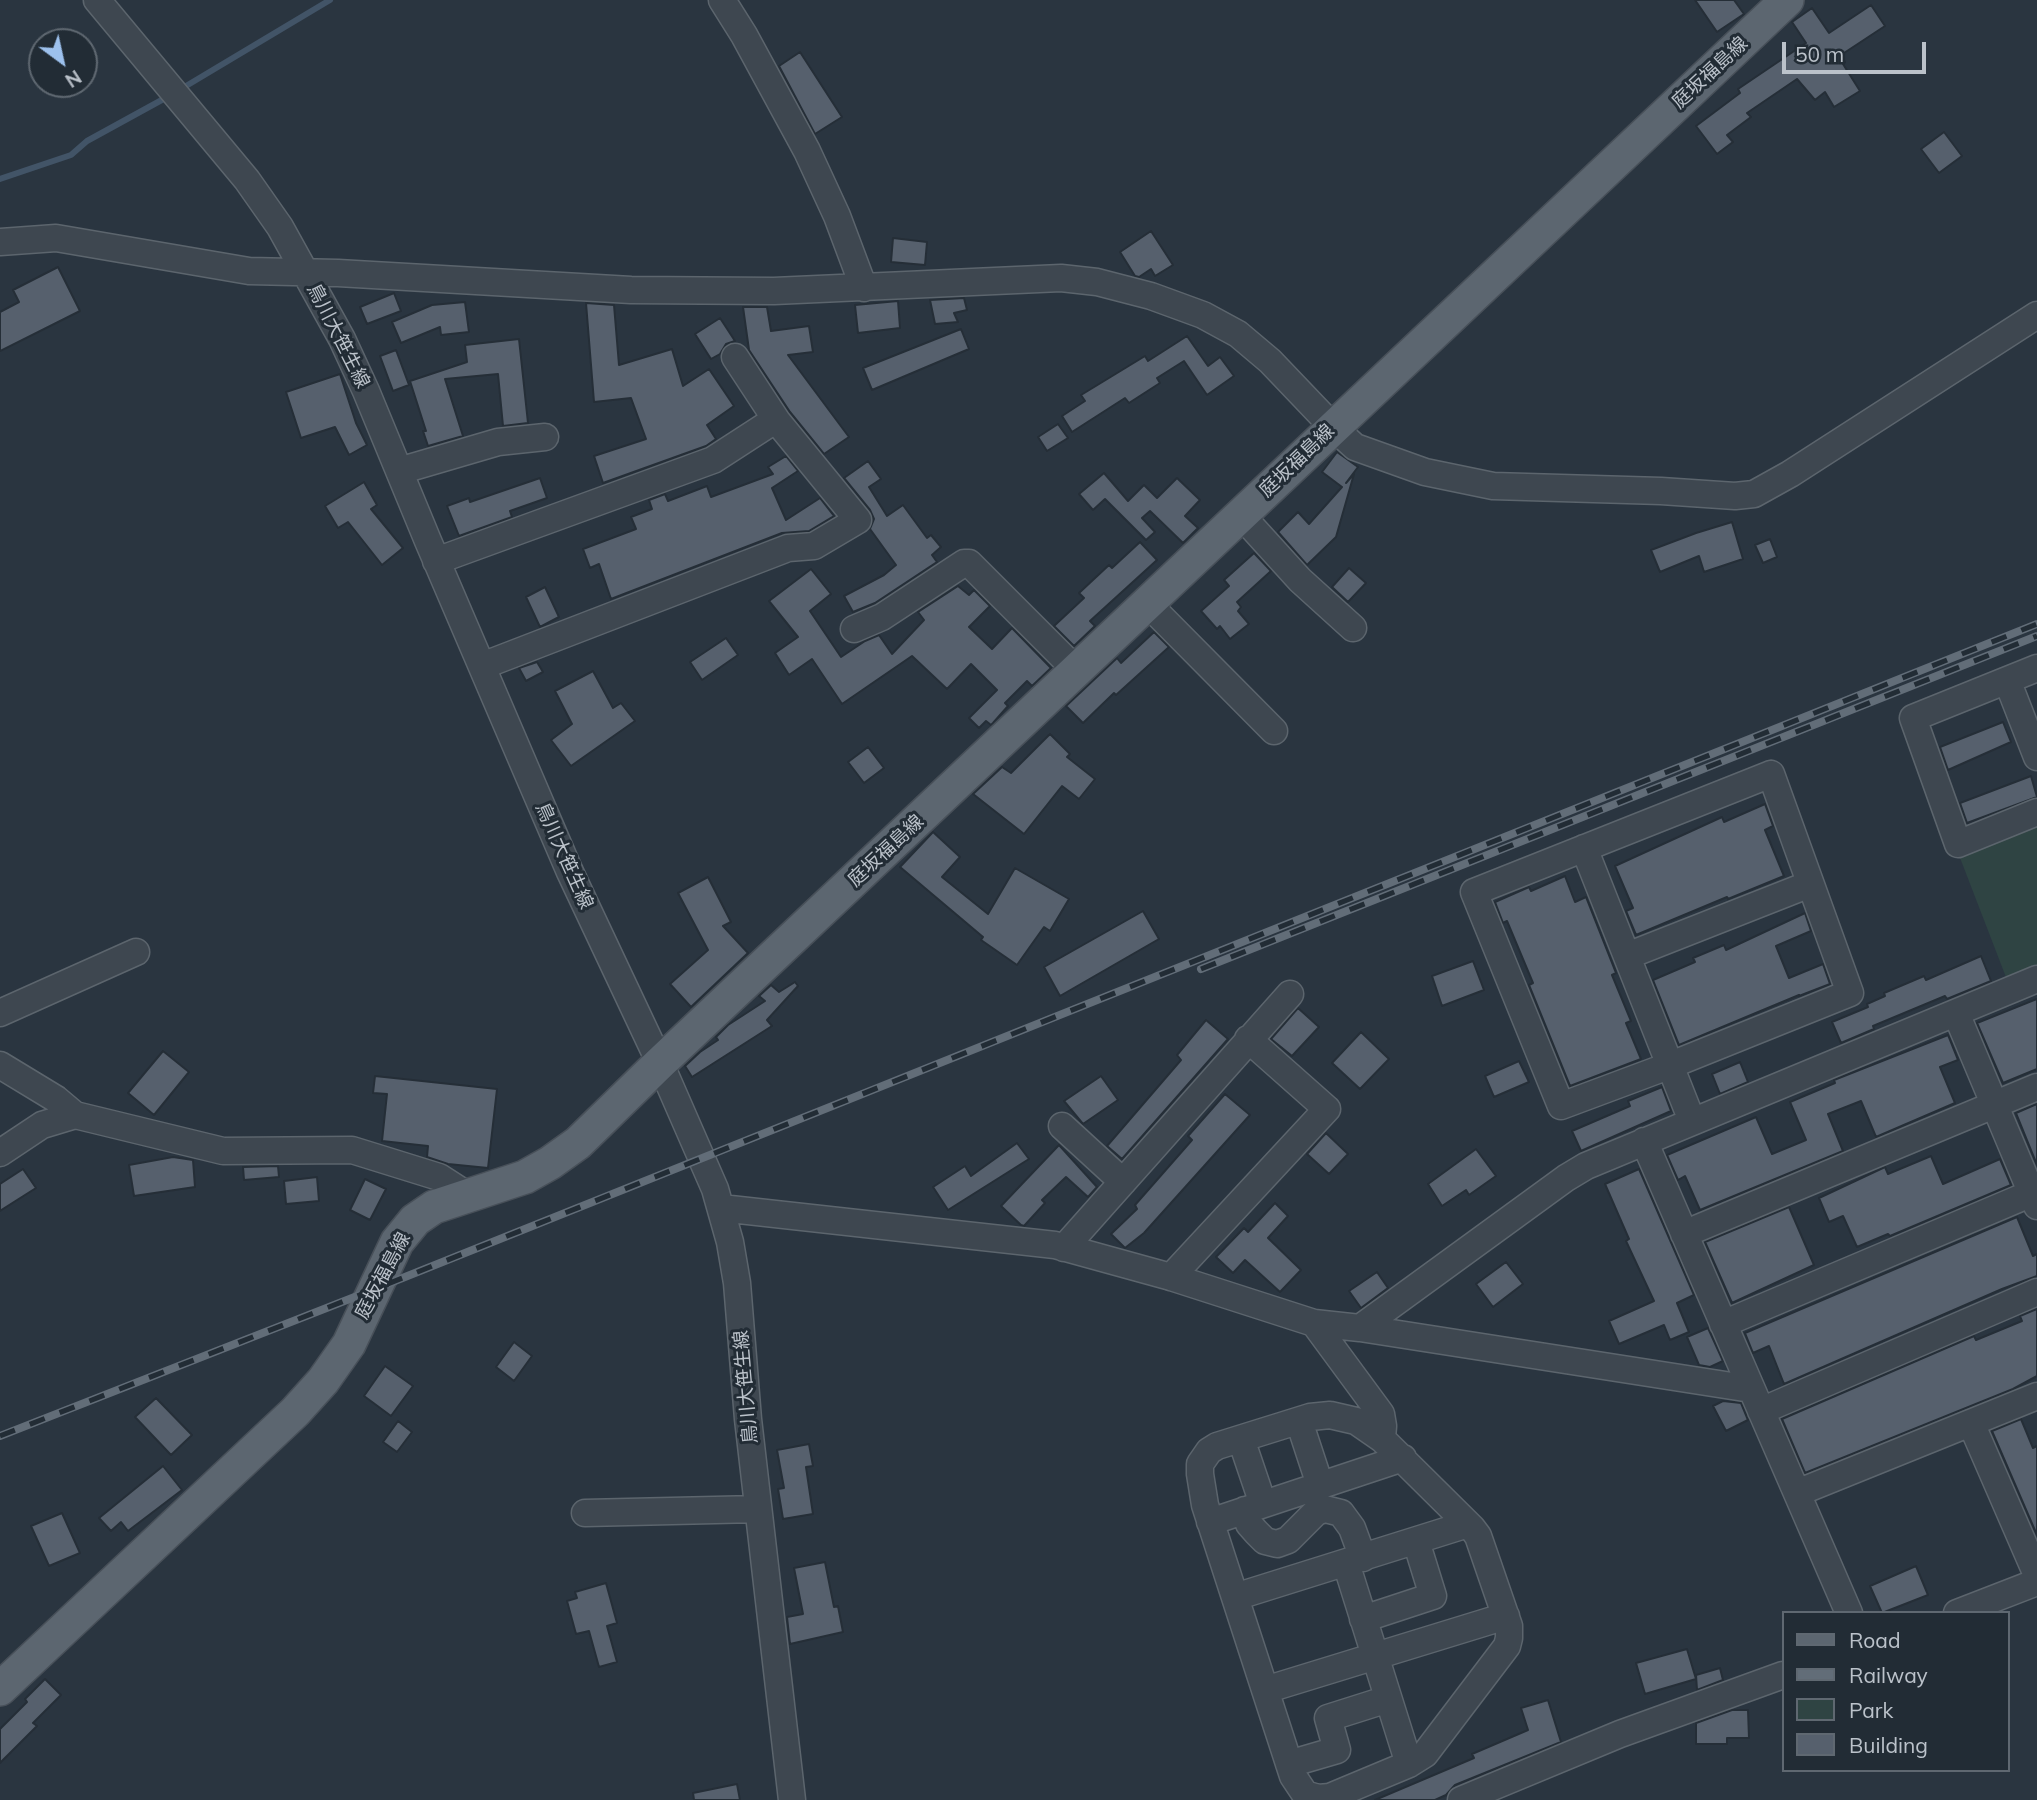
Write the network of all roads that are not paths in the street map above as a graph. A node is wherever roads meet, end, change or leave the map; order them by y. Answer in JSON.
{"nodes":[{"id":1,"x":97,"y":0,"type":"edge"},
{"id":2,"x":722,"y":0,"type":"edge"},
{"id":3,"x":1787,"y":0,"type":"edge"},
{"id":4,"x":0,"y":242,"type":"edge"},
{"id":5,"x":305,"y":272,"type":"junction"},
{"id":6,"x":864,"y":288,"type":"junction"},
{"id":7,"x":2037,"y":315,"type":"edge"},
{"id":8,"x":735,"y":357,"type":"dead end"},
{"id":9,"x":777,"y":421,"type":"junction"},
{"id":10,"x":1333,"y":427,"type":"junction"},
{"id":11,"x":545,"y":438,"type":"dead end"},
{"id":12,"x":399,"y":471,"type":"junction"},
{"id":13,"x":1241,"y":515,"type":"junction"},
{"id":14,"x":436,"y":561,"type":"junction"},
{"id":15,"x":1148,"y":604,"type":"junction"},
{"id":16,"x":1353,"y":628,"type":"dead end"},
{"id":17,"x":855,"y":629,"type":"dead end"},
{"id":18,"x":482,"y":666,"type":"junction"},
{"id":19,"x":2037,"y":668,"type":"edge"},
{"id":20,"x":1077,"y":671,"type":"junction"},
{"id":21,"x":2007,"y":680,"type":"junction"},
{"id":22,"x":1274,"y":731,"type":"dead end"},
{"id":23,"x":2037,"y":757,"type":"edge"},
{"id":24,"x":2037,"y":812,"type":"edge"},
{"id":25,"x":1584,"y":848,"type":"junction"},
{"id":26,"x":1810,"y":884,"type":"junction"},
{"id":27,"x":136,"y":952,"type":"dead end"},
{"id":28,"x":1627,"y":957,"type":"junction"},
{"id":29,"x":2037,"y":979,"type":"edge"},
{"id":30,"x":1290,"y":994,"type":"dead end"},
{"id":31,"x":0,"y":1013,"type":"edge"},
{"id":32,"x":1956,"y":1013,"type":"junction"},
{"id":33,"x":1248,"y":1039,"type":"junction"},
{"id":34,"x":660,"y":1063,"type":"junction"},
{"id":35,"x":0,"y":1065,"type":"edge"},
{"id":36,"x":1671,"y":1065,"type":"junction"},
{"id":37,"x":2037,"y":1087,"type":"edge"},
{"id":38,"x":1995,"y":1105,"type":"junction"},
{"id":39,"x":75,"y":1115,"type":"junction"},
{"id":40,"x":1692,"y":1121,"type":"junction"},
{"id":41,"x":1062,"y":1126,"type":"dead end"},
{"id":42,"x":1644,"y":1141,"type":"junction"},
{"id":43,"x":0,"y":1153,"type":"edge"},
{"id":44,"x":1123,"y":1182,"type":"junction"},
{"id":45,"x":467,"y":1195,"type":"junction"},
{"id":46,"x":2035,"y":1196,"type":"edge"},
{"id":47,"x":721,"y":1208,"type":"junction"},
{"id":48,"x":1684,"y":1234,"type":"junction"},
{"id":49,"x":1064,"y":1248,"type":"junction"},
{"id":50,"x":1171,"y":1277,"type":"junction"},
{"id":51,"x":2037,"y":1293,"type":"edge"},
{"id":52,"x":1314,"y":1323,"type":"junction"},
{"id":53,"x":1723,"y":1324,"type":"junction"},
{"id":54,"x":1360,"y":1328,"type":"junction"},
{"id":55,"x":2037,"y":1396,"type":"edge"},
{"id":56,"x":1756,"y":1400,"type":"junction"},
{"id":57,"x":1299,"y":1421,"type":"junction"},
{"id":58,"x":1971,"y":1423,"type":"junction"},
{"id":59,"x":1241,"y":1439,"type":"junction"},
{"id":60,"x":1382,"y":1439,"type":"junction"},
{"id":61,"x":1403,"y":1458,"type":"junction"},
{"id":62,"x":1320,"y":1485,"type":"junction"},
{"id":63,"x":1797,"y":1493,"type":"junction"},
{"id":64,"x":1254,"y":1507,"type":"junction"},
{"id":65,"x":758,"y":1509,"type":"junction"},
{"id":66,"x":584,"y":1513,"type":"dead end"},
{"id":67,"x":1210,"y":1522,"type":"junction"},
{"id":68,"x":1468,"y":1524,"type":"junction"},
{"id":69,"x":1416,"y":1541,"type":"junction"},
{"id":70,"x":1354,"y":1560,"type":"junction"},
{"id":71,"x":2037,"y":1575,"type":"edge"},
{"id":72,"x":2037,"y":1582,"type":"edge"},
{"id":73,"x":1235,"y":1597,"type":"junction"},
{"id":74,"x":1848,"y":1611,"type":"edge"},
{"id":75,"x":1962,"y":1611,"type":"edge"},
{"id":76,"x":1506,"y":1616,"type":"junction"},
{"id":77,"x":1363,"y":1619,"type":"junction"},
{"id":78,"x":1375,"y":1656,"type":"junction"},
{"id":79,"x":1782,"y":1675,"type":"edge"},
{"id":80,"x":0,"y":1689,"type":"edge"},
{"id":81,"x":1265,"y":1690,"type":"junction"},
{"id":82,"x":1388,"y":1699,"type":"junction"},
{"id":83,"x":1289,"y":1764,"type":"junction"},
{"id":84,"x":1409,"y":1764,"type":"junction"},
{"id":85,"x":792,"y":1800,"type":"edge"},
{"id":86,"x":1461,"y":1800,"type":"edge"}],
"edges":[{"from":1,"to":5,"type":"street","name":"鳥川大笹生線"},
{"from":2,"to":6,"type":"street"},
{"from":3,"to":10,"type":"main road","name":"庭坂福島線"},
{"from":4,"to":5,"type":"street"},
{"from":5,"to":6,"type":"street"},
{"from":5,"to":12,"type":"street","name":"鳥川大笹生線"},
{"from":6,"to":10,"type":"street"},
{"from":7,"to":10,"type":"street"},
{"from":8,"to":9,"type":"street"},
{"from":9,"to":14,"type":"street"},
{"from":9,"to":18,"type":"street"},
{"from":10,"to":13,"type":"main road","name":"庭坂福島線"},
{"from":11,"to":12,"type":"street"},
{"from":12,"to":14,"type":"street","name":"鳥川大笹生線"},
{"from":13,"to":15,"type":"main road","name":"庭坂福島線"},
{"from":13,"to":16,"type":"street"},
{"from":14,"to":18,"type":"street","name":"鳥川大笹生線"},
{"from":15,"to":20,"type":"main road","name":"庭坂福島線"},
{"from":15,"to":22,"type":"street"},
{"from":17,"to":20,"type":"street"},
{"from":18,"to":34,"type":"street","name":"鳥川大笹生線"},
{"from":19,"to":21,"type":"street"},
{"from":20,"to":34,"type":"main road","name":"庭坂福島線"},
{"from":21,"to":23,"type":"street"},
{"from":21,"to":24,"type":"street"},
{"from":25,"to":26,"type":"street"},
{"from":25,"to":28,"type":"street"},
{"from":25,"to":36,"type":"street"},
{"from":26,"to":28,"type":"street"},
{"from":26,"to":36,"type":"street"},
{"from":27,"to":31,"type":"street"},
{"from":28,"to":36,"type":"street"},
{"from":29,"to":32,"type":"street"},
{"from":30,"to":33,"type":"street"},
{"from":32,"to":38,"type":"street"},
{"from":32,"to":40,"type":"street"},
{"from":33,"to":44,"type":"street"},
{"from":33,"to":50,"type":"street"},
{"from":34,"to":45,"type":"main road","name":"庭坂福島線"},
{"from":34,"to":47,"type":"street","name":"鳥川大笹生線"},
{"from":35,"to":39,"type":"street"},
{"from":36,"to":40,"type":"street"},
{"from":37,"to":38,"type":"street"},
{"from":38,"to":46,"type":"street"},
{"from":38,"to":48,"type":"street"},
{"from":39,"to":43,"type":"street"},
{"from":39,"to":45,"type":"street"},
{"from":40,"to":42,"type":"street"},
{"from":41,"to":44,"type":"street"},
{"from":42,"to":48,"type":"street"},
{"from":42,"to":54,"type":"street"},
{"from":44,"to":49,"type":"street"},
{"from":45,"to":80,"type":"main road","name":"庭坂福島線"},
{"from":46,"to":53,"type":"street"},
{"from":47,"to":49,"type":"street"},
{"from":47,"to":65,"type":"street","name":"鳥川大笹生線"},
{"from":48,"to":53,"type":"street"},
{"from":49,"to":50,"type":"street"},
{"from":50,"to":52,"type":"street"},
{"from":51,"to":56,"type":"street"},
{"from":52,"to":54,"type":"street"},
{"from":52,"to":60,"type":"street"},
{"from":53,"to":56,"type":"street"},
{"from":54,"to":56,"type":"street"},
{"from":55,"to":58,"type":"street"},
{"from":56,"to":63,"type":"street"},
{"from":57,"to":59,"type":"street"},
{"from":57,"to":60,"type":"street"},
{"from":57,"to":62,"type":"street"},
{"from":58,"to":63,"type":"street"},
{"from":58,"to":71,"type":"street"},
{"from":59,"to":64,"type":"street"},
{"from":59,"to":67,"type":"street"},
{"from":60,"to":61,"type":"street"},
{"from":61,"to":62,"type":"street"},
{"from":61,"to":68,"type":"street"},
{"from":62,"to":64,"type":"street"},
{"from":63,"to":74,"type":"street"},
{"from":64,"to":67,"type":"street"},
{"from":64,"to":70,"type":"street"},
{"from":65,"to":66,"type":"street"},
{"from":65,"to":85,"type":"street","name":"鳥川大笹生線"},
{"from":67,"to":73,"type":"street"},
{"from":68,"to":69,"type":"street"},
{"from":68,"to":76,"type":"street"},
{"from":69,"to":70,"type":"street"},
{"from":69,"to":77,"type":"street"},
{"from":70,"to":73,"type":"street"},
{"from":70,"to":77,"type":"street"},
{"from":72,"to":75,"type":"street"},
{"from":73,"to":81,"type":"street"},
{"from":76,"to":78,"type":"street"},
{"from":76,"to":84,"type":"street"},
{"from":77,"to":78,"type":"street"},
{"from":78,"to":81,"type":"street"},
{"from":78,"to":82,"type":"street"},
{"from":79,"to":86,"type":"street"},
{"from":81,"to":83,"type":"street"},
{"from":82,"to":83,"type":"street"},
{"from":82,"to":84,"type":"street"},
{"from":83,"to":84,"type":"street"}]}
